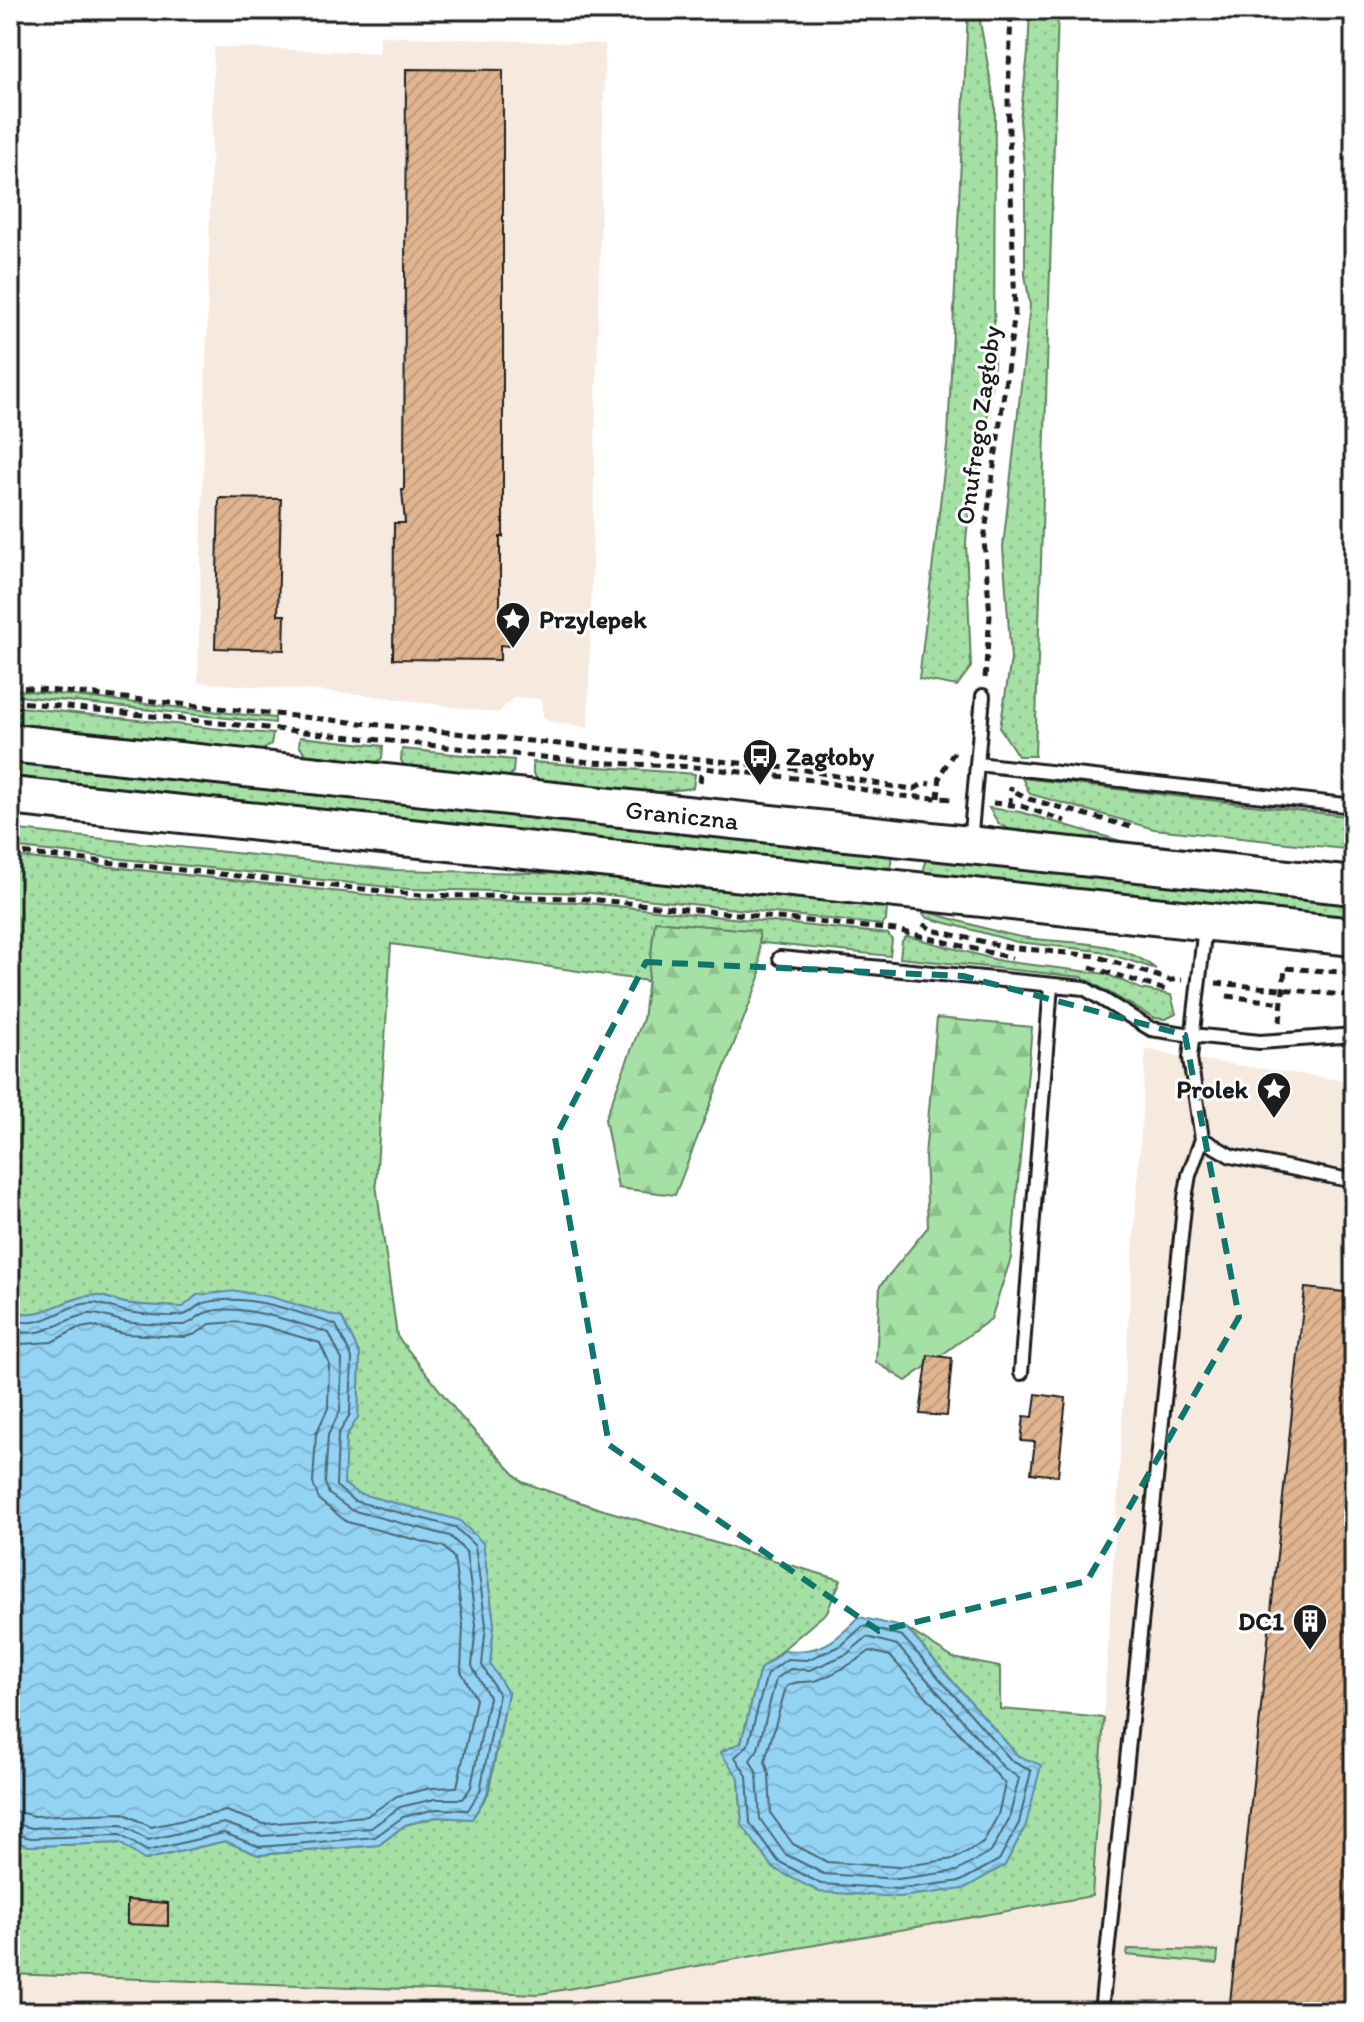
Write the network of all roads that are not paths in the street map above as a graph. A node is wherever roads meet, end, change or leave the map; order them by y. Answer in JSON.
{"nodes":[{"id":1,"x":983,"y":696,"type":"road end"},
{"id":2,"x":10,"y":743,"type":"edge"},
{"id":3,"x":977,"y":764,"type":"junction"},
{"id":4,"x":10,"y":796,"type":"edge"},
{"id":5,"x":1354,"y":806,"type":"edge"},
{"id":6,"x":970,"y":845,"type":"junction"},
{"id":7,"x":1354,"y":886,"type":"edge"},
{"id":8,"x":1205,"y":923,"type":"junction"},
{"id":9,"x":1354,"y":937,"type":"edge"},
{"id":10,"x":780,"y":958,"type":"dead end"},
{"id":11,"x":1051,"y":985,"type":"junction"},
{"id":12,"x":1192,"y":1035,"type":"junction"},
{"id":13,"x":1354,"y":1035,"type":"edge"},
{"id":14,"x":1202,"y":1139,"type":"junction"},
{"id":15,"x":1354,"y":1181,"type":"edge"},
{"id":16,"x":1021,"y":1373,"type":"dead end"},
{"id":17,"x":1101,"y":2012,"type":"edge"}],
"edges":[{"from":1,"to":3,"type":"lane"},
{"from":2,"to":6,"type":"main road","name":"Graniczna"},
{"from":3,"to":5,"type":"lane"},
{"from":3,"to":6,"type":"lane"},
{"from":4,"to":8,"type":"main road","name":"Graniczna"},
{"from":6,"to":7,"type":"main road","name":"Graniczna"},
{"from":8,"to":9,"type":"main road","name":"Graniczna"},
{"from":8,"to":12,"type":"lane"},
{"from":10,"to":11,"type":"lane"},
{"from":11,"to":12,"type":"lane"},
{"from":11,"to":16,"type":"lane"},
{"from":12,"to":13,"type":"lane"},
{"from":12,"to":14,"type":"lane"},
{"from":14,"to":15,"type":"lane"},
{"from":14,"to":17,"type":"lane"}]}
